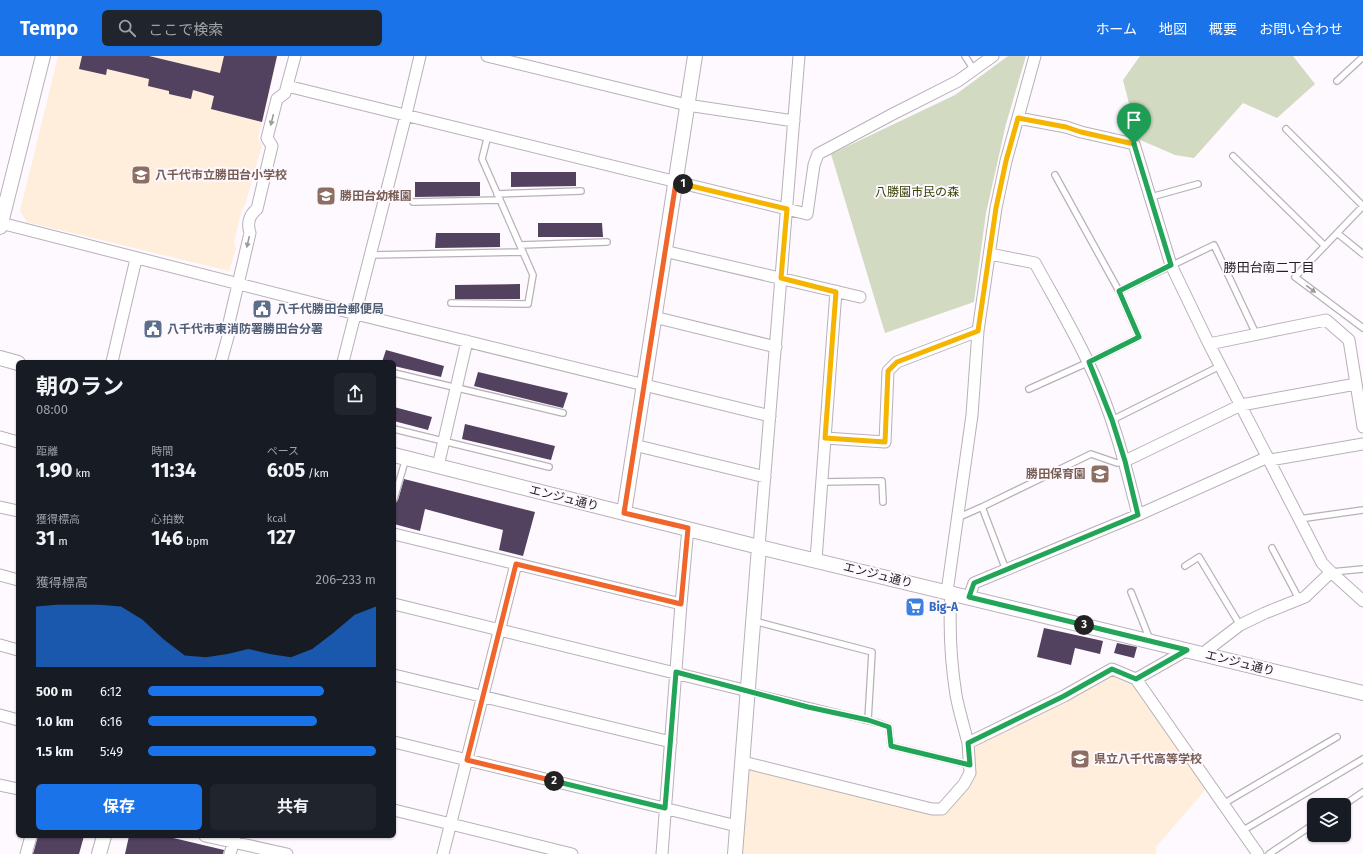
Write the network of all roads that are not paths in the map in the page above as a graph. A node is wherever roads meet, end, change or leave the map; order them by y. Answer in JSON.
{"nodes":[{"id":1,"x":43,"y":56,"type":"edge"},
{"id":2,"x":295,"y":56,"type":"edge"},
{"id":3,"x":420,"y":56,"type":"edge"},
{"id":4,"x":487,"y":56,"type":"edge"},
{"id":5,"x":695,"y":56,"type":"edge"},
{"id":6,"x":799,"y":56,"type":"edge"},
{"id":7,"x":965,"y":56,"type":"edge"},
{"id":8,"x":993,"y":56,"type":"edge"},
{"id":9,"x":1035,"y":56,"type":"edge"},
{"id":10,"x":1363,"y":57,"type":"edge"},
{"id":11,"x":974,"y":70,"type":"junction"},
{"id":12,"x":1337,"y":81,"type":"dead end"},
{"id":13,"x":287,"y":86,"type":"junction"},
{"id":14,"x":687,"y":105,"type":"junction"},
{"id":15,"x":406,"y":115,"type":"junction"},
{"id":16,"x":1018,"y":118,"type":"junction"},
{"id":17,"x":794,"y":121,"type":"junction"},
{"id":18,"x":1286,"y":129,"type":"dead end"},
{"id":19,"x":488,"y":136,"type":"junction"},
{"id":20,"x":1233,"y":156,"type":"dead end"},
{"id":21,"x":1055,"y":175,"type":"dead end"},
{"id":22,"x":676,"y":182,"type":"junction"},
{"id":23,"x":1198,"y":184,"type":"dead end"},
{"id":24,"x":5,"y":188,"type":"edge"},
{"id":25,"x":581,"y":191,"type":"dead end"},
{"id":26,"x":497,"y":194,"type":"junction"},
{"id":27,"x":1151,"y":197,"type":"junction"},
{"id":28,"x":500,"y":200,"type":"junction"},
{"id":29,"x":414,"y":202,"type":"dead end"},
{"id":30,"x":1363,"y":206,"type":"edge"},
{"id":31,"x":787,"y":209,"type":"junction"},
{"id":32,"x":0,"y":225,"type":"edge"},
{"id":33,"x":1337,"y":233,"type":"junction"},
{"id":34,"x":607,"y":242,"type":"dead end"},
{"id":35,"x":520,"y":245,"type":"junction"},
{"id":36,"x":1325,"y":246,"type":"junction"},
{"id":37,"x":664,"y":251,"type":"junction"},
{"id":38,"x":523,"y":252,"type":"junction"},
{"id":39,"x":990,"y":254,"type":"junction"},
{"id":40,"x":1363,"y":254,"type":"edge"},
{"id":41,"x":370,"y":255,"type":"junction"},
{"id":42,"x":136,"y":259,"type":"junction"},
{"id":43,"x":1171,"y":265,"type":"junction"},
{"id":44,"x":781,"y":278,"type":"junction"},
{"id":45,"x":238,"y":284,"type":"junction"},
{"id":46,"x":1119,"y":291,"type":"junction"},
{"id":47,"x":836,"y":292,"type":"junction"},
{"id":48,"x":860,"y":297,"type":"dead end"},
{"id":49,"x":451,"y":303,"type":"dead end"},
{"id":50,"x":356,"y":314,"type":"junction"},
{"id":51,"x":654,"y":317,"type":"junction"},
{"id":52,"x":1363,"y":328,"type":"edge"},
{"id":53,"x":978,"y":331,"type":"junction"},
{"id":54,"x":1256,"y":334,"type":"junction"},
{"id":55,"x":467,"y":341,"type":"junction"},
{"id":56,"x":1209,"y":344,"type":"junction"},
{"id":57,"x":776,"y":347,"type":"junction"},
{"id":58,"x":0,"y":358,"type":"edge"},
{"id":59,"x":112,"y":360,"type":"edge"},
{"id":60,"x":222,"y":360,"type":"edge"},
{"id":61,"x":344,"y":360,"type":"edge"},
{"id":62,"x":16,"y":362,"type":"edge"},
{"id":63,"x":1089,"y":362,"type":"junction"},
{"id":64,"x":1220,"y":366,"type":"junction"},
{"id":65,"x":396,"y":373,"type":"edge"},
{"id":66,"x":644,"y":384,"type":"junction"},
{"id":67,"x":1356,"y":384,"type":"junction"},
{"id":68,"x":456,"y":387,"type":"junction"},
{"id":69,"x":1029,"y":389,"type":"dead end"},
{"id":70,"x":1241,"y":405,"type":"junction"},
{"id":71,"x":563,"y":413,"type":"dead end"},
{"id":72,"x":770,"y":416,"type":"junction"},
{"id":73,"x":1112,"y":420,"type":"junction"},
{"id":74,"x":1363,"y":427,"type":"edge"},
{"id":75,"x":396,"y":429,"type":"edge"},
{"id":76,"x":0,"y":437,"type":"edge"},
{"id":77,"x":825,"y":438,"type":"junction"},
{"id":78,"x":16,"y":441,"type":"edge"},
{"id":79,"x":444,"y":441,"type":"junction"},
{"id":80,"x":1363,"y":444,"type":"edge"},
{"id":81,"x":634,"y":445,"type":"junction"},
{"id":82,"x":400,"y":456,"type":"edge"},
{"id":83,"x":1269,"y":458,"type":"junction"},
{"id":84,"x":1125,"y":461,"type":"junction"},
{"id":85,"x":438,"y":466,"type":"junction"},
{"id":86,"x":549,"y":467,"type":"dead end"},
{"id":87,"x":765,"y":477,"type":"junction"},
{"id":88,"x":822,"y":482,"type":"junction"},
{"id":89,"x":396,"y":485,"type":"edge"},
{"id":90,"x":882,"y":502,"type":"dead end"},
{"id":91,"x":0,"y":507,"type":"edge"},
{"id":92,"x":982,"y":507,"type":"junction"},
{"id":93,"x":1363,"y":510,"type":"edge"},
{"id":94,"x":16,"y":511,"type":"edge"},
{"id":95,"x":624,"y":513,"type":"junction"},
{"id":96,"x":1138,"y":515,"type":"junction"},
{"id":97,"x":957,"y":518,"type":"junction"},
{"id":98,"x":1299,"y":519,"type":"junction"},
{"id":99,"x":688,"y":528,"type":"junction"},
{"id":100,"x":396,"y":534,"type":"edge"},
{"id":101,"x":759,"y":546,"type":"junction"},
{"id":102,"x":1272,"y":548,"type":"dead end"},
{"id":103,"x":816,"y":560,"type":"junction"},
{"id":104,"x":516,"y":564,"type":"junction"},
{"id":105,"x":1185,"y":566,"type":"dead end"},
{"id":106,"x":1363,"y":569,"type":"edge"},
{"id":107,"x":1006,"y":570,"type":"junction"},
{"id":108,"x":1331,"y":572,"type":"junction"},
{"id":109,"x":0,"y":575,"type":"edge"},
{"id":110,"x":16,"y":579,"type":"edge"},
{"id":111,"x":949,"y":592,"type":"junction"},
{"id":112,"x":1130,"y":592,"type":"dead end"},
{"id":113,"x":969,"y":597,"type":"junction"},
{"id":114,"x":1299,"y":599,"type":"junction"},
{"id":115,"x":1363,"y":602,"type":"edge"},
{"id":116,"x":396,"y":604,"type":"edge"},
{"id":117,"x":681,"y":604,"type":"junction"},
{"id":118,"x":754,"y":621,"type":"junction"},
{"id":119,"x":1240,"y":625,"type":"junction"},
{"id":120,"x":500,"y":630,"type":"junction"},
{"id":121,"x":1151,"y":641,"type":"junction"},
{"id":122,"x":0,"y":645,"type":"edge"},
{"id":123,"x":16,"y":649,"type":"edge"},
{"id":124,"x":1187,"y":650,"type":"junction"},
{"id":125,"x":1202,"y":654,"type":"junction"},
{"id":126,"x":676,"y":672,"type":"junction"},
{"id":127,"x":396,"y":675,"type":"edge"},
{"id":128,"x":1136,"y":679,"type":"junction"},
{"id":129,"x":748,"y":691,"type":"junction"},
{"id":130,"x":1363,"y":693,"type":"edge"},
{"id":131,"x":483,"y":696,"type":"junction"},
{"id":132,"x":0,"y":716,"type":"edge"},
{"id":133,"x":16,"y":720,"type":"edge"},
{"id":134,"x":868,"y":720,"type":"junction"},
{"id":135,"x":1337,"y":737,"type":"dead end"},
{"id":136,"x":396,"y":742,"type":"edge"},
{"id":137,"x":671,"y":742,"type":"junction"},
{"id":138,"x":968,"y":743,"type":"junction"},
{"id":139,"x":1363,"y":759,"type":"edge"},
{"id":140,"x":467,"y":760,"type":"junction"},
{"id":141,"x":742,"y":762,"type":"junction"},
{"id":142,"x":970,"y":765,"type":"junction"},
{"id":143,"x":0,"y":785,"type":"edge"},
{"id":144,"x":16,"y":789,"type":"edge"},
{"id":145,"x":1363,"y":792,"type":"edge"},
{"id":146,"x":1351,"y":800,"type":"edge"},
{"id":147,"x":1223,"y":804,"type":"junction"},
{"id":148,"x":665,"y":808,"type":"junction"},
{"id":149,"x":396,"y":810,"type":"edge"},
{"id":150,"x":451,"y":824,"type":"junction"},
{"id":151,"x":737,"y":826,"type":"junction"},
{"id":152,"x":1307,"y":829,"type":"edge"},
{"id":153,"x":1242,"y":831,"type":"junction"},
{"id":154,"x":31,"y":838,"type":"edge"},
{"id":155,"x":103,"y":838,"type":"edge"},
{"id":156,"x":234,"y":839,"type":"edge"},
{"id":157,"x":283,"y":853,"type":"edge"},
{"id":158,"x":26,"y":854,"type":"edge"},
{"id":159,"x":99,"y":854,"type":"edge"},
{"id":160,"x":230,"y":854,"type":"edge"},
{"id":161,"x":443,"y":854,"type":"edge"},
{"id":162,"x":572,"y":854,"type":"edge"},
{"id":163,"x":662,"y":854,"type":"edge"},
{"id":164,"x":735,"y":854,"type":"edge"},
{"id":165,"x":1258,"y":854,"type":"edge"},
{"id":166,"x":1269,"y":854,"type":"edge"}],
"edges":[{"from":1,"to":24,"type":"street"},
{"from":2,"to":13,"type":"street"},
{"from":3,"to":15,"type":"street"},
{"from":4,"to":14,"type":"street"},
{"from":5,"to":14,"type":"street"},
{"from":6,"to":17,"type":"street"},
{"from":7,"to":11,"type":"lane"},
{"from":8,"to":11,"type":"street"},
{"from":9,"to":16,"type":"street"},
{"from":10,"to":12,"type":"lane"},
{"from":11,"to":31,"type":"street"},
{"from":13,"to":15,"type":"street"},
{"from":13,"to":45,"type":"street","one_way":true},
{"from":14,"to":17,"type":"street"},
{"from":14,"to":22,"type":"street"},
{"from":15,"to":19,"type":"street"},
{"from":15,"to":41,"type":"street"},
{"from":16,"to":27,"type":"street"},
{"from":16,"to":39,"type":"street"},
{"from":17,"to":31,"type":"street"},
{"from":18,"to":30,"type":"lane"},
{"from":19,"to":22,"type":"street"},
{"from":19,"to":26,"type":"lane"},
{"from":20,"to":36,"type":"lane"},
{"from":21,"to":46,"type":"lane"},
{"from":22,"to":31,"type":"street"},
{"from":22,"to":37,"type":"street"},
{"from":23,"to":27,"type":"lane"},
{"from":24,"to":32,"type":"street"},
{"from":25,"to":26,"type":"lane"},
{"from":26,"to":28,"type":"lane"},
{"from":27,"to":43,"type":"street"},
{"from":28,"to":29,"type":"lane"},
{"from":28,"to":35,"type":"lane"},
{"from":30,"to":33,"type":"lane"},
{"from":31,"to":44,"type":"street"},
{"from":32,"to":42,"type":"street"},
{"from":33,"to":36,"type":"lane"},
{"from":33,"to":40,"type":"lane"},
{"from":34,"to":35,"type":"lane"},
{"from":35,"to":38,"type":"lane"},
{"from":36,"to":52,"type":"lane","one_way":true},
{"from":37,"to":44,"type":"street"},
{"from":37,"to":51,"type":"street"},
{"from":38,"to":41,"type":"lane"},
{"from":38,"to":49,"type":"lane"},
{"from":39,"to":53,"type":"street"},
{"from":39,"to":63,"type":"street"},
{"from":41,"to":50,"type":"street"},
{"from":42,"to":45,"type":"street"},
{"from":42,"to":59,"type":"street"},
{"from":43,"to":46,"type":"lane"},
{"from":43,"to":54,"type":"lane"},
{"from":43,"to":56,"type":"street"},
{"from":44,"to":47,"type":"street"},
{"from":44,"to":57,"type":"street"},
{"from":45,"to":50,"type":"street"},
{"from":45,"to":60,"type":"street"},
{"from":46,"to":63,"type":"lane"},
{"from":47,"to":48,"type":"street"},
{"from":47,"to":77,"type":"street"},
{"from":50,"to":55,"type":"street"},
{"from":50,"to":61,"type":"street"},
{"from":51,"to":57,"type":"street"},
{"from":51,"to":66,"type":"street"},
{"from":53,"to":77,"type":"street"},
{"from":53,"to":97,"type":"street"},
{"from":54,"to":56,"type":"street"},
{"from":54,"to":67,"type":"street"},
{"from":55,"to":66,"type":"street"},
{"from":55,"to":68,"type":"street"},
{"from":56,"to":64,"type":"street"},
{"from":57,"to":72,"type":"street"},
{"from":58,"to":62,"type":"street"},
{"from":63,"to":69,"type":"lane"},
{"from":63,"to":73,"type":"street"},
{"from":64,"to":70,"type":"street"},
{"from":64,"to":73,"type":"lane"},
{"from":65,"to":68,"type":"lane"},
{"from":66,"to":72,"type":"street"},
{"from":66,"to":81,"type":"street"},
{"from":67,"to":70,"type":"street"},
{"from":67,"to":74,"type":"street"},
{"from":68,"to":71,"type":"lane"},
{"from":68,"to":79,"type":"street"},
{"from":70,"to":83,"type":"street"},
{"from":70,"to":84,"type":"street"},
{"from":72,"to":87,"type":"street"},
{"from":73,"to":84,"type":"street"},
{"from":75,"to":79,"type":"lane"},
{"from":76,"to":78,"type":"street"},
{"from":77,"to":88,"type":"street"},
{"from":79,"to":85,"type":"street"},
{"from":79,"to":86,"type":"lane"},
{"from":80,"to":83,"type":"street"},
{"from":81,"to":87,"type":"street"},
{"from":81,"to":95,"type":"street"},
{"from":82,"to":85,"type":"street","name":"エンジュ通り"},
{"from":82,"to":89,"type":"lane"},
{"from":83,"to":96,"type":"street"},
{"from":83,"to":98,"type":"street"},
{"from":84,"to":92,"type":"lane"},
{"from":84,"to":96,"type":"street"},
{"from":85,"to":95,"type":"street","name":"エンジュ通り"},
{"from":87,"to":101,"type":"street"},
{"from":88,"to":90,"type":"lane"},
{"from":88,"to":103,"type":"street"},
{"from":91,"to":94,"type":"street"},
{"from":92,"to":97,"type":"lane"},
{"from":92,"to":107,"type":"lane"},
{"from":93,"to":98,"type":"lane"},
{"from":95,"to":99,"type":"street","name":"エンジュ通り"},
{"from":96,"to":107,"type":"street"},
{"from":97,"to":111,"type":"street"},
{"from":98,"to":108,"type":"street"},
{"from":99,"to":101,"type":"street","name":"エンジュ通り"},
{"from":99,"to":117,"type":"street"},
{"from":100,"to":104,"type":"street"},
{"from":101,"to":103,"type":"street","name":"エンジュ通り"},
{"from":101,"to":118,"type":"street"},
{"from":102,"to":114,"type":"lane"},
{"from":103,"to":111,"type":"street","name":"エンジュ通り"},
{"from":104,"to":117,"type":"street"},
{"from":104,"to":120,"type":"street"},
{"from":105,"to":119,"type":"lane"},
{"from":106,"to":108,"type":"lane"},
{"from":107,"to":113,"type":"street"},
{"from":108,"to":114,"type":"street"},
{"from":108,"to":115,"type":"street"},
{"from":109,"to":110,"type":"street"},
{"from":111,"to":113,"type":"street","name":"エンジュ通り"},
{"from":111,"to":138,"type":"street"},
{"from":112,"to":121,"type":"lane"},
{"from":113,"to":121,"type":"street","name":"エンジュ通り"},
{"from":114,"to":119,"type":"street"},
{"from":116,"to":120,"type":"street"},
{"from":117,"to":126,"type":"street"},
{"from":118,"to":129,"type":"street"},
{"from":118,"to":134,"type":"lane"},
{"from":119,"to":125,"type":"street"},
{"from":120,"to":126,"type":"street"},
{"from":120,"to":131,"type":"street"},
{"from":121,"to":124,"type":"street","name":"エンジュ通り"},
{"from":122,"to":123,"type":"street"},
{"from":124,"to":125,"type":"street","name":"エンジュ通り"},
{"from":124,"to":128,"type":"street"},
{"from":125,"to":130,"type":"street","name":"エンジュ通り"},
{"from":126,"to":129,"type":"street"},
{"from":126,"to":137,"type":"street"},
{"from":127,"to":131,"type":"street"},
{"from":128,"to":138,"type":"street"},
{"from":128,"to":147,"type":"street"},
{"from":129,"to":134,"type":"lane"},
{"from":129,"to":141,"type":"street"},
{"from":131,"to":137,"type":"street"},
{"from":131,"to":140,"type":"street"},
{"from":132,"to":133,"type":"street"},
{"from":134,"to":142,"type":"lane"},
{"from":135,"to":147,"type":"lane"},
{"from":136,"to":140,"type":"street"},
{"from":137,"to":148,"type":"street"},
{"from":138,"to":142,"type":"street"},
{"from":139,"to":153,"type":"lane"},
{"from":140,"to":148,"type":"street"},
{"from":140,"to":150,"type":"street"},
{"from":141,"to":142,"type":"street"},
{"from":141,"to":151,"type":"street"},
{"from":143,"to":144,"type":"street"},
{"from":145,"to":146,"type":"lane"},
{"from":147,"to":153,"type":"street"},
{"from":148,"to":151,"type":"street"},
{"from":148,"to":163,"type":"street"},
{"from":149,"to":150,"type":"street"},
{"from":150,"to":161,"type":"street"},
{"from":150,"to":162,"type":"street"},
{"from":151,"to":164,"type":"street"},
{"from":152,"to":166,"type":"lane"},
{"from":153,"to":165,"type":"street"},
{"from":154,"to":158,"type":"street"},
{"from":155,"to":159,"type":"street"},
{"from":156,"to":157,"type":"street"},
{"from":156,"to":160,"type":"street"}]}
